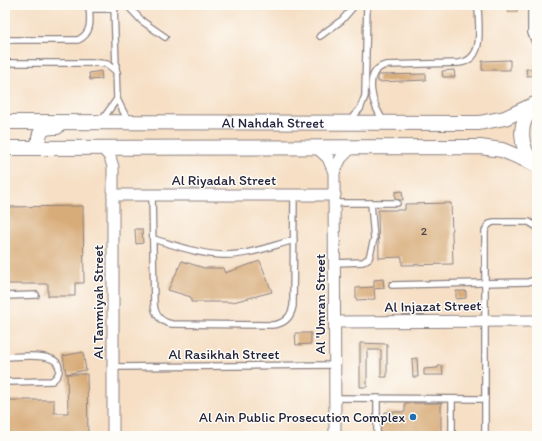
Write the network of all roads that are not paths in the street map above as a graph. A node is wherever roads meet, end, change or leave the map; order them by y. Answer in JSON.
{"nodes":[{"id":1,"x":127,"y":5,"type":"edge"},
{"id":2,"x":356,"y":5,"type":"edge"},
{"id":3,"x":367,"y":5,"type":"edge"},
{"id":4,"x":478,"y":5,"type":"edge"},
{"id":5,"x":531,"y":5,"type":"edge"},
{"id":6,"x":89,"y":7,"type":"edge"},
{"id":7,"x":114,"y":7,"type":"edge"},
{"id":8,"x":320,"y":36,"type":"dead end"},
{"id":9,"x":165,"y":37,"type":"dead end"},
{"id":10,"x":5,"y":40,"type":"edge"},
{"id":11,"x":537,"y":47,"type":"edge"},
{"id":12,"x":5,"y":63,"type":"edge"},
{"id":13,"x":117,"y":72,"type":"junction"},
{"id":14,"x":366,"y":85,"type":"junction"},
{"id":15,"x":372,"y":85,"type":"junction"},
{"id":16,"x":117,"y":99,"type":"junction"},
{"id":17,"x":537,"y":103,"type":"edge"},
{"id":18,"x":5,"y":122,"type":"edge"},
{"id":19,"x":345,"y":123,"type":"junction"},
{"id":20,"x":386,"y":123,"type":"junction"},
{"id":21,"x":104,"y":124,"type":"junction"},
{"id":22,"x":135,"y":124,"type":"junction"},
{"id":23,"x":5,"y":148,"type":"edge"},
{"id":24,"x":39,"y":148,"type":"junction"},
{"id":25,"x":317,"y":148,"type":"junction"},
{"id":26,"x":351,"y":148,"type":"junction"},
{"id":27,"x":103,"y":149,"type":"junction"},
{"id":28,"x":127,"y":149,"type":"junction"},
{"id":29,"x":535,"y":164,"type":"edge"},
{"id":30,"x":112,"y":168,"type":"junction"},
{"id":31,"x":334,"y":172,"type":"junction"},
{"id":32,"x":113,"y":195,"type":"junction"},
{"id":33,"x":152,"y":195,"type":"junction"},
{"id":34,"x":294,"y":195,"type":"junction"},
{"id":35,"x":335,"y":199,"type":"junction"},
{"id":36,"x":371,"y":203,"type":"junction"},
{"id":37,"x":397,"y":203,"type":"dead end"},
{"id":38,"x":537,"y":227,"type":"edge"},
{"id":39,"x":153,"y":239,"type":"junction"},
{"id":40,"x":294,"y":240,"type":"junction"},
{"id":41,"x":335,"y":263,"type":"junction"},
{"id":42,"x":537,"y":278,"type":"edge"},
{"id":43,"x":485,"y":283,"type":"junction"},
{"id":44,"x":392,"y":285,"type":"dead end"},
{"id":45,"x":36,"y":295,"type":"dead end"},
{"id":46,"x":5,"y":296,"type":"edge"},
{"id":47,"x":535,"y":319,"type":"edge"},
{"id":48,"x":485,"y":320,"type":"junction"},
{"id":49,"x":335,"y":322,"type":"junction"},
{"id":50,"x":5,"y":357,"type":"edge"},
{"id":51,"x":335,"y":365,"type":"junction"},
{"id":52,"x":113,"y":367,"type":"junction"},
{"id":53,"x":5,"y":382,"type":"edge"},
{"id":54,"x":335,"y":398,"type":"junction"},
{"id":55,"x":377,"y":398,"type":"junction"},
{"id":56,"x":452,"y":399,"type":"junction"},
{"id":57,"x":485,"y":399,"type":"junction"},
{"id":58,"x":452,"y":431,"type":"dead end"},
{"id":59,"x":113,"y":436,"type":"edge"},
{"id":60,"x":335,"y":436,"type":"edge"},
{"id":61,"x":377,"y":436,"type":"edge"},
{"id":62,"x":486,"y":436,"type":"edge"}],
"edges":[{"from":1,"to":9,"type":"lane"},
{"from":2,"to":8,"type":"lane"},
{"from":3,"to":14,"type":"lane"},
{"from":4,"to":15,"type":"lane"},
{"from":5,"to":11,"type":"lane"},
{"from":6,"to":7,"type":"lane"},
{"from":6,"to":10,"type":"lane"},
{"from":7,"to":13,"type":"lane"},
{"from":12,"to":13,"type":"lane"},
{"from":13,"to":16,"type":"lane"},
{"from":14,"to":15,"type":"lane"},
{"from":14,"to":19,"type":"lane"},
{"from":15,"to":20,"type":"lane"},
{"from":16,"to":21,"type":"lane"},
{"from":16,"to":22,"type":"lane"},
{"from":17,"to":20,"type":"street","name":"Al Nahdah Street"},
{"from":17,"to":29,"type":"street"},
{"from":18,"to":21,"type":"street","name":"Al Nahdah Street"},
{"from":19,"to":20,"type":"street","name":"Al Nahdah Street"},
{"from":19,"to":22,"type":"street","name":"Al Nahdah Street"},
{"from":21,"to":22,"type":"street","name":"Al Nahdah Street"},
{"from":21,"to":24,"type":"street"},
{"from":23,"to":24,"type":"street","name":"Al Nahdah Street"},
{"from":24,"to":27,"type":"street","name":"Al Nahdah Street"},
{"from":25,"to":26,"type":"street","name":"Al Nahdah Street"},
{"from":25,"to":28,"type":"street","name":"Al Nahdah Street"},
{"from":25,"to":31,"type":"street","name":"Al 'Umran Street"},
{"from":26,"to":29,"type":"street","name":"Al Nahdah Street"},
{"from":26,"to":31,"type":"street"},
{"from":27,"to":28,"type":"street","name":"Al Nahdah Street"},
{"from":27,"to":30,"type":"street","name":"Al Tanmiyah Street"},
{"from":28,"to":30,"type":"street"},
{"from":30,"to":32,"type":"street","name":"Al Tanmiyah Street"},
{"from":31,"to":35,"type":"street","name":"Al 'Umran Street"},
{"from":32,"to":33,"type":"street","name":"Al Riyadah Street"},
{"from":32,"to":52,"type":"street","name":"Al Tanmiyah Street"},
{"from":33,"to":34,"type":"street","name":"Al Riyadah Street"},
{"from":33,"to":39,"type":"lane"},
{"from":34,"to":35,"type":"street","name":"Al Riyadah Street"},
{"from":34,"to":40,"type":"lane"},
{"from":35,"to":36,"type":"lane"},
{"from":35,"to":41,"type":"street","name":"Al 'Umran Street"},
{"from":36,"to":37,"type":"lane"},
{"from":36,"to":41,"type":"lane"},
{"from":38,"to":43,"type":"lane"},
{"from":39,"to":40,"type":"lane"},
{"from":39,"to":40,"type":"lane"},
{"from":41,"to":49,"type":"street","name":"Al 'Umran Street"},
{"from":42,"to":43,"type":"lane"},
{"from":43,"to":44,"type":"lane"},
{"from":43,"to":48,"type":"lane"},
{"from":45,"to":46,"type":"lane"},
{"from":47,"to":48,"type":"street","name":"Al Injazat Street"},
{"from":48,"to":49,"type":"street","name":"Al Injazat Street"},
{"from":48,"to":57,"type":"lane"},
{"from":49,"to":51,"type":"street","name":"Al 'Umran Street"},
{"from":50,"to":53,"type":"lane"},
{"from":51,"to":52,"type":"lane","name":"Al Rasikhah Street"},
{"from":51,"to":54,"type":"street","name":"Al 'Umran Street"},
{"from":52,"to":59,"type":"street","name":"Al Tanmiyah Street"},
{"from":54,"to":55,"type":"lane"},
{"from":54,"to":60,"type":"street","name":"Al 'Umran Street"},
{"from":55,"to":56,"type":"lane"},
{"from":55,"to":61,"type":"lane"},
{"from":56,"to":57,"type":"lane"},
{"from":56,"to":58,"type":"lane"},
{"from":57,"to":62,"type":"lane"}]}
